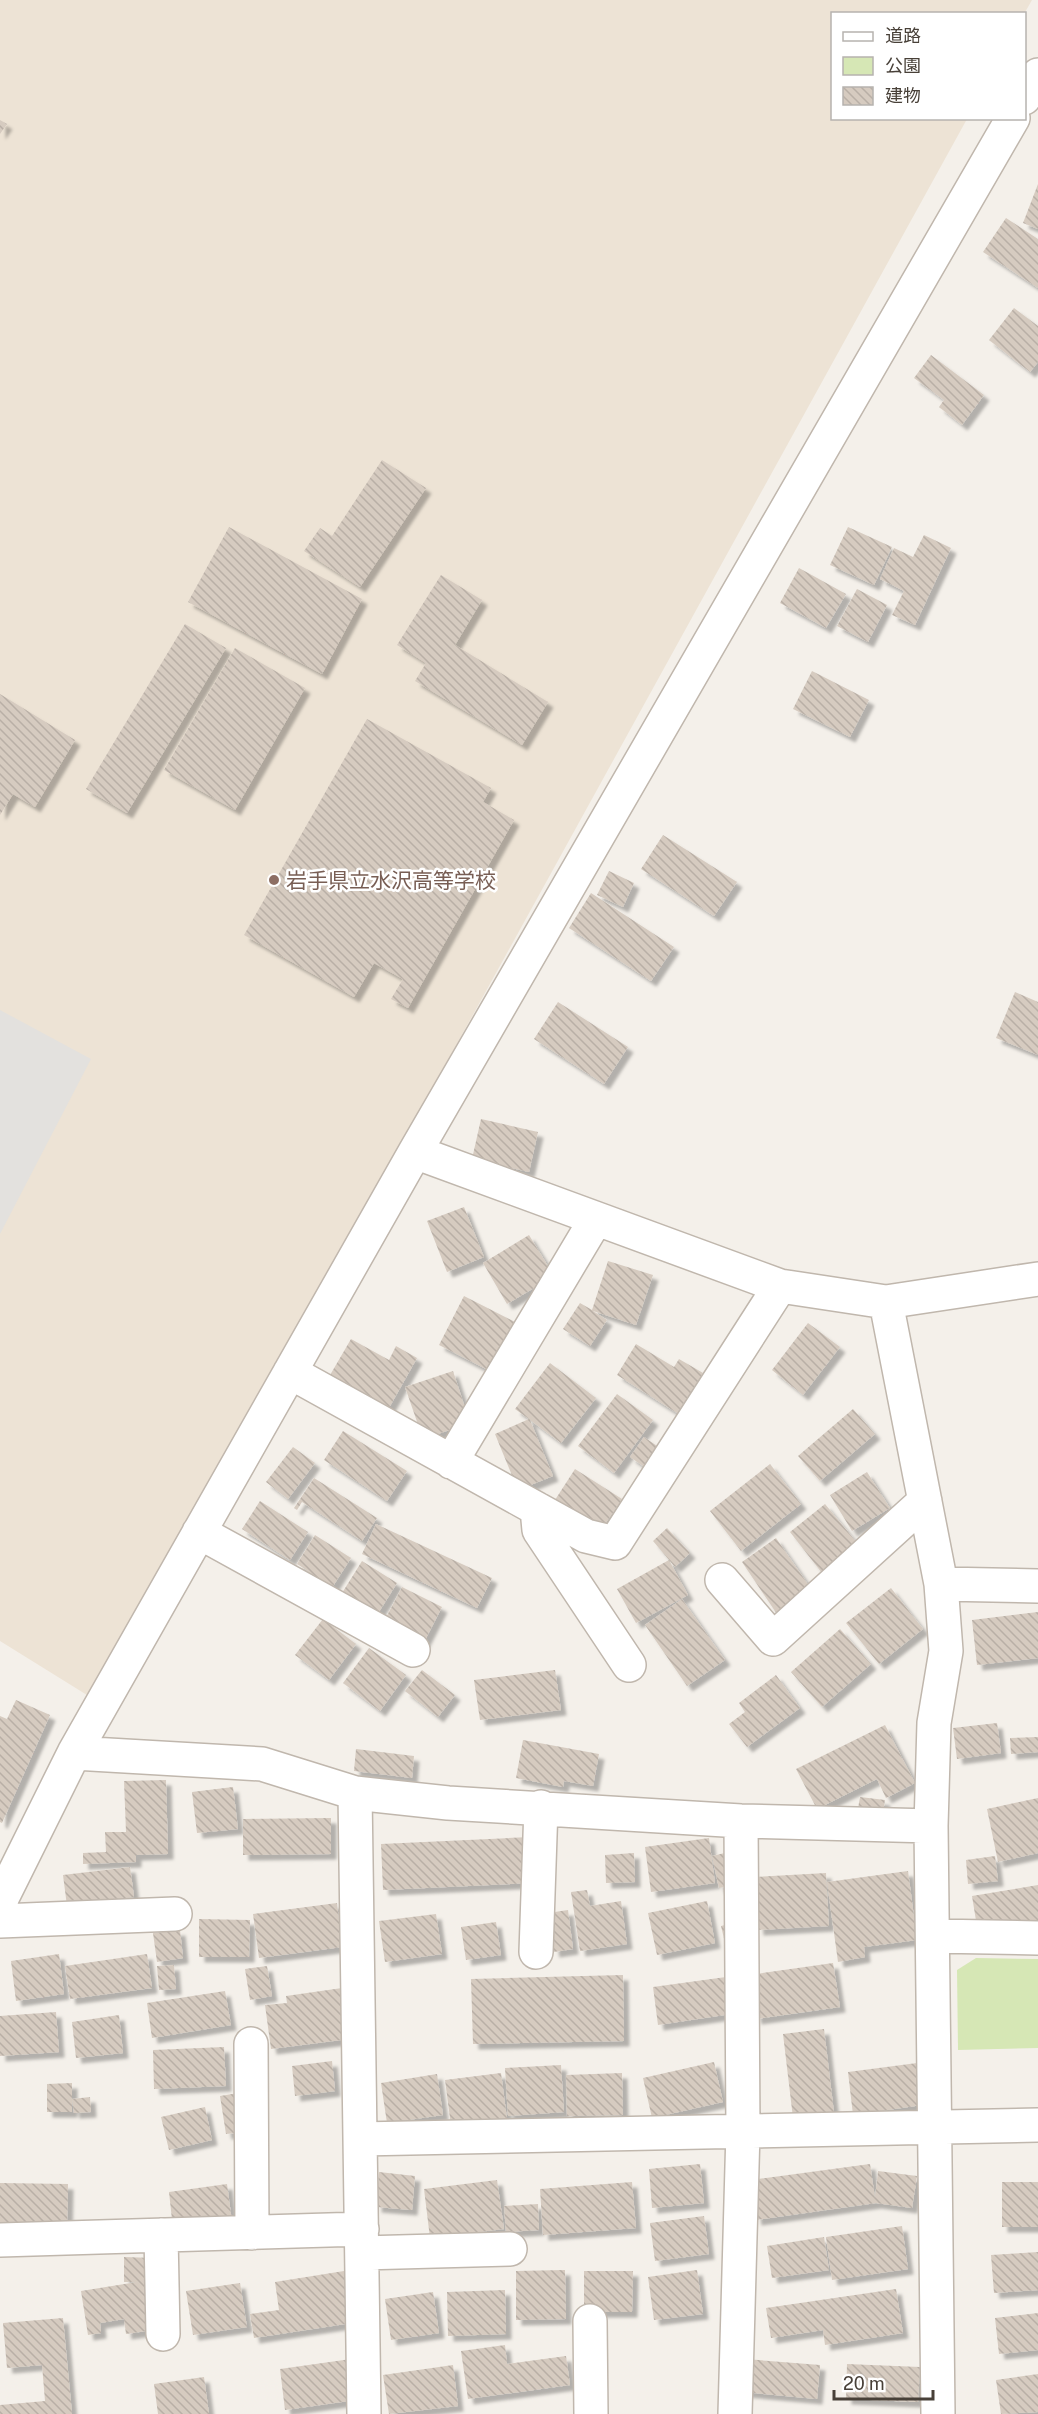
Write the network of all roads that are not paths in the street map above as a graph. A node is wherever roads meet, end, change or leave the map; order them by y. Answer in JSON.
{"nodes":[{"id":1,"x":1038,"y":75,"type":"edge"},
{"id":2,"x":1026,"y":95,"type":"edge"},
{"id":3,"x":1012,"y":120,"type":"edge"},
{"id":4,"x":415,"y":1152,"type":"junction"},
{"id":5,"x":596,"y":1219,"type":"junction"},
{"id":6,"x":1038,"y":1278,"type":"edge"},
{"id":7,"x":780,"y":1286,"type":"junction"},
{"id":8,"x":886,"y":1302,"type":"junction"},
{"id":9,"x":290,"y":1372,"type":"junction"},
{"id":10,"x":451,"y":1462,"type":"junction"},
{"id":11,"x":925,"y":1501,"type":"junction"},
{"id":12,"x":537,"y":1509,"type":"junction"},
{"id":13,"x":199,"y":1532,"type":"junction"},
{"id":14,"x":722,"y":1580,"type":"dead end"},
{"id":15,"x":941,"y":1584,"type":"junction"},
{"id":16,"x":1038,"y":1586,"type":"edge"},
{"id":17,"x":413,"y":1650,"type":"dead end"},
{"id":18,"x":629,"y":1665,"type":"dead end"},
{"id":19,"x":74,"y":1753,"type":"junction"},
{"id":20,"x":355,"y":1793,"type":"junction"},
{"id":21,"x":541,"y":1807,"type":"junction"},
{"id":22,"x":741,"y":1821,"type":"junction"},
{"id":23,"x":931,"y":1826,"type":"junction"},
{"id":24,"x":0,"y":1902,"type":"edge"},
{"id":25,"x":175,"y":1914,"type":"dead end"},
{"id":26,"x":0,"y":1921,"type":"edge"},
{"id":27,"x":933,"y":1936,"type":"junction"},
{"id":28,"x":1038,"y":1938,"type":"edge"},
{"id":29,"x":536,"y":1952,"type":"dead end"},
{"id":30,"x":251,"y":2044,"type":"dead end"},
{"id":31,"x":1038,"y":2125,"type":"edge"},
{"id":32,"x":935,"y":2128,"type":"junction"},
{"id":33,"x":743,"y":2131,"type":"junction"},
{"id":34,"x":360,"y":2139,"type":"junction"},
{"id":35,"x":252,"y":2233,"type":"junction"},
{"id":36,"x":161,"y":2235,"type":"junction"},
{"id":37,"x":0,"y":2240,"type":"edge"},
{"id":38,"x":362,"y":2241,"type":"junction"},
{"id":39,"x":510,"y":2249,"type":"dead end"},
{"id":40,"x":590,"y":2321,"type":"dead end"},
{"id":41,"x":163,"y":2334,"type":"dead end"},
{"id":42,"x":364,"y":2414,"type":"edge"},
{"id":43,"x":591,"y":2414,"type":"edge"},
{"id":44,"x":735,"y":2414,"type":"edge"},
{"id":45,"x":938,"y":2414,"type":"edge"}],
"edges":[{"from":1,"to":2,"type":"street"},
{"from":3,"to":4,"type":"street"},
{"from":4,"to":5,"type":"street"},
{"from":4,"to":9,"type":"street"},
{"from":5,"to":7,"type":"street"},
{"from":5,"to":10,"type":"street"},
{"from":6,"to":8,"type":"street"},
{"from":7,"to":8,"type":"street"},
{"from":7,"to":12,"type":"street"},
{"from":8,"to":11,"type":"street"},
{"from":9,"to":10,"type":"street"},
{"from":9,"to":13,"type":"street"},
{"from":10,"to":12,"type":"street"},
{"from":11,"to":14,"type":"street"},
{"from":11,"to":15,"type":"street"},
{"from":12,"to":18,"type":"street"},
{"from":13,"to":17,"type":"street"},
{"from":13,"to":19,"type":"street"},
{"from":15,"to":16,"type":"street"},
{"from":15,"to":23,"type":"street"},
{"from":19,"to":20,"type":"street"},
{"from":19,"to":24,"type":"street"},
{"from":20,"to":21,"type":"street"},
{"from":20,"to":34,"type":"street"},
{"from":21,"to":22,"type":"street"},
{"from":21,"to":29,"type":"street"},
{"from":22,"to":23,"type":"street"},
{"from":22,"to":33,"type":"street"},
{"from":23,"to":27,"type":"street"},
{"from":25,"to":26,"type":"street"},
{"from":27,"to":28,"type":"street"},
{"from":27,"to":32,"type":"street"},
{"from":30,"to":35,"type":"street"},
{"from":31,"to":32,"type":"street"},
{"from":32,"to":33,"type":"street"},
{"from":32,"to":45,"type":"street"},
{"from":33,"to":34,"type":"street"},
{"from":33,"to":44,"type":"street"},
{"from":34,"to":38,"type":"street"},
{"from":35,"to":36,"type":"street"},
{"from":35,"to":38,"type":"street"},
{"from":36,"to":37,"type":"street"},
{"from":36,"to":41,"type":"street"},
{"from":38,"to":39,"type":"street"},
{"from":38,"to":42,"type":"street"},
{"from":40,"to":43,"type":"street"}]}
